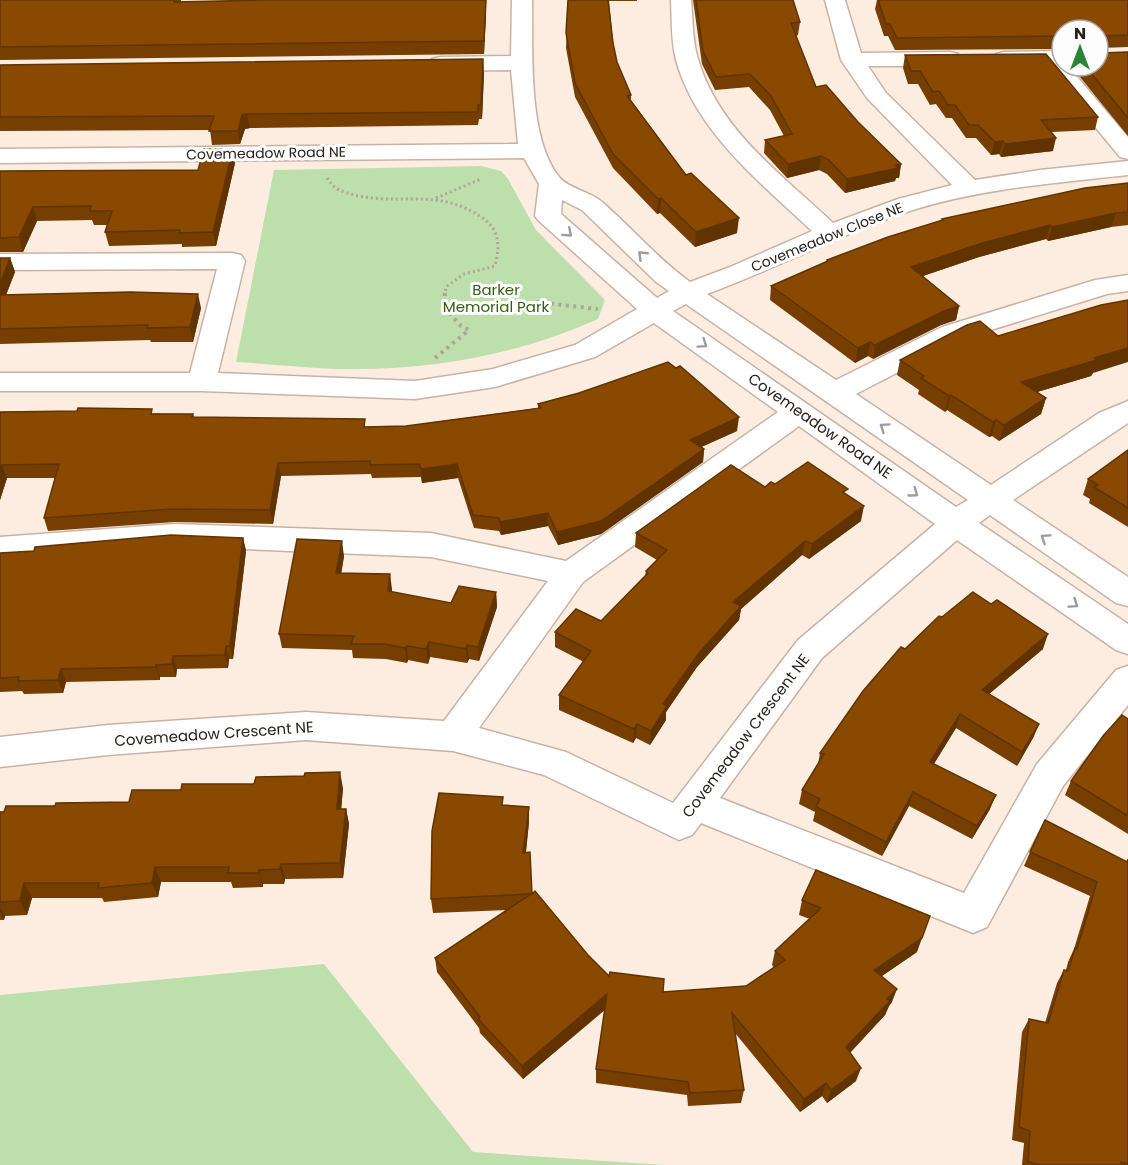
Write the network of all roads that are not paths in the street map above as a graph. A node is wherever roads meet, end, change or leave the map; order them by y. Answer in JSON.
{"nodes":[{"id":1,"x":522,"y":0,"type":"edge"},
{"id":2,"x":681,"y":0,"type":"edge"},
{"id":3,"x":835,"y":0,"type":"edge"},
{"id":4,"x":1050,"y":58,"type":"edge"},
{"id":5,"x":852,"y":60,"type":"junction"},
{"id":6,"x":522,"y":63,"type":"junction"},
{"id":7,"x":415,"y":64,"type":"edge"},
{"id":8,"x":1071,"y":78,"type":"edge"},
{"id":9,"x":531,"y":151,"type":"junction"},
{"id":10,"x":1128,"y":152,"type":"edge"},
{"id":11,"x":0,"y":156,"type":"edge"},
{"id":12,"x":1128,"y":168,"type":"edge"},
{"id":13,"x":551,"y":184,"type":"junction"},
{"id":14,"x":969,"y":188,"type":"junction"},
{"id":15,"x":829,"y":233,"type":"junction"},
{"id":16,"x":0,"y":261,"type":"edge"},
{"id":17,"x":1128,"y":283,"type":"edge"},
{"id":18,"x":687,"y":292,"type":"junction"},
{"id":19,"x":655,"y":311,"type":"junction"},
{"id":20,"x":0,"y":382,"type":"edge"},
{"id":21,"x":202,"y":382,"type":"junction"},
{"id":22,"x":834,"y":393,"type":"junction"},
{"id":23,"x":800,"y":411,"type":"junction"},
{"id":24,"x":1128,"y":411,"type":"edge"},
{"id":25,"x":990,"y":501,"type":"junction"},
{"id":26,"x":956,"y":523,"type":"junction"},
{"id":27,"x":0,"y":549,"type":"edge"},
{"id":28,"x":571,"y":574,"type":"junction"},
{"id":29,"x":1128,"y":594,"type":"edge"},
{"id":30,"x":1128,"y":641,"type":"edge"},
{"id":31,"x":1128,"y":680,"type":"edge"},
{"id":32,"x":453,"y":736,"type":"junction"},
{"id":33,"x":0,"y":752,"type":"edge"},
{"id":34,"x":695,"y":804,"type":"junction"}],
"edges":[{"from":1,"to":6,"type":"street"},
{"from":2,"to":15,"type":"street"},
{"from":3,"to":5,"type":"street"},
{"from":4,"to":5,"type":"street"},
{"from":5,"to":14,"type":"street"},
{"from":6,"to":7,"type":"street"},
{"from":6,"to":9,"type":"street"},
{"from":8,"to":10,"type":"street"},
{"from":9,"to":11,"type":"street","name":"Covemeadow Road NE"},
{"from":9,"to":13,"type":"street"},
{"from":12,"to":14,"type":"street","name":"Covemeadow Close NE"},
{"from":18,"to":13,"type":"street","one_way":true},
{"from":13,"to":19,"type":"street","name":"Covemeadow Road NE","one_way":true},
{"from":14,"to":15,"type":"street","name":"Covemeadow Close NE"},
{"from":15,"to":18,"type":"street","name":"Covemeadow Close NE"},
{"from":16,"to":21,"type":"street"},
{"from":17,"to":22,"type":"street"},
{"from":18,"to":19,"type":"street"},
{"from":18,"to":22,"type":"street"},
{"from":19,"to":21,"type":"street"},
{"from":19,"to":23,"type":"street","name":"Covemeadow Road NE","one_way":true},
{"from":20,"to":21,"type":"street"},
{"from":25,"to":22,"type":"street","one_way":true},
{"from":23,"to":26,"type":"street","name":"Covemeadow Road NE","one_way":true},
{"from":23,"to":28,"type":"street"},
{"from":24,"to":25,"type":"street","name":"Covemeadow Crescent NE"},
{"from":25,"to":26,"type":"street","name":"Covemeadow Crescent NE"},
{"from":29,"to":25,"type":"street","one_way":true},
{"from":26,"to":30,"type":"street","name":"Covemeadow Road NE","one_way":true},
{"from":26,"to":34,"type":"street","name":"Covemeadow Crescent NE"},
{"from":27,"to":28,"type":"street"},
{"from":28,"to":32,"type":"street"},
{"from":31,"to":34,"type":"street"},
{"from":32,"to":33,"type":"street","name":"Covemeadow Crescent NE"},
{"from":32,"to":34,"type":"street","name":"Covemeadow Crescent NE"}]}
